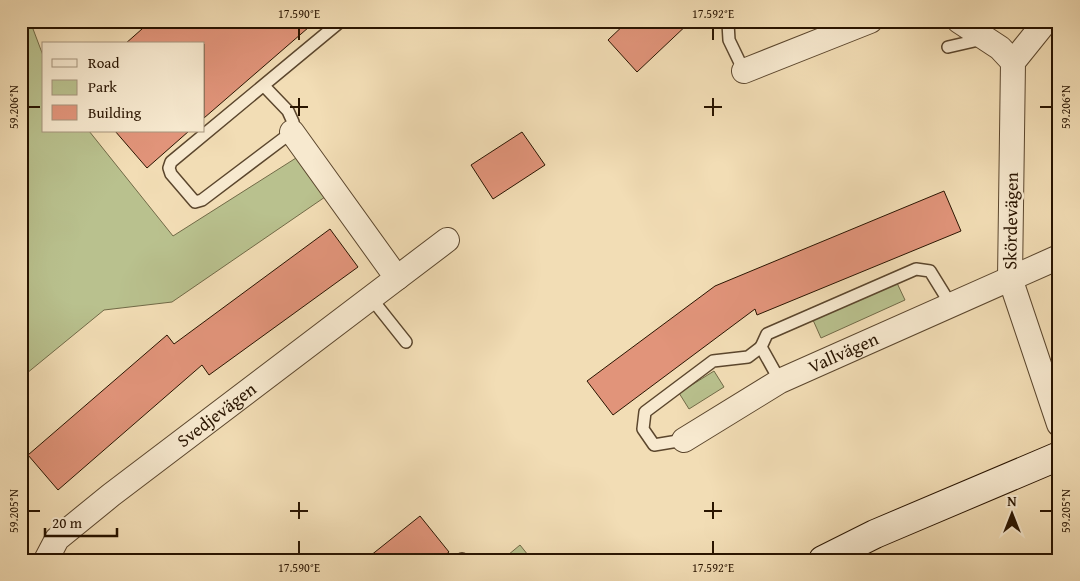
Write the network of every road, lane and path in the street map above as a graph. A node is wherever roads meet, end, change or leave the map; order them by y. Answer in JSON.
{"nodes":[{"id":1,"x":341,"y":21,"type":"edge"},
{"id":2,"x":730,"y":21,"type":"edge"},
{"id":3,"x":870,"y":21,"type":"edge"},
{"id":4,"x":959,"y":21,"type":"edge"},
{"id":5,"x":1046,"y":21,"type":"edge"},
{"id":6,"x":987,"y":38,"type":"junction"},
{"id":7,"x":948,"y":47,"type":"dead end"},
{"id":8,"x":1013,"y":62,"type":"junction"},
{"id":9,"x":744,"y":71,"type":"joint"},
{"id":10,"x":264,"y":86,"type":"junction"},
{"id":11,"x":292,"y":132,"type":"junction"},
{"id":12,"x":447,"y":240,"type":"dead end"},
{"id":13,"x":1059,"y":257,"type":"edge"},
{"id":14,"x":397,"y":278,"type":"junction"},
{"id":15,"x":1010,"y":278,"type":"junction"},
{"id":16,"x":371,"y":298,"type":"junction"},
{"id":17,"x":951,"y":305,"type":"junction"},
{"id":18,"x":406,"y":342,"type":"dead end"},
{"id":19,"x":761,"y":347,"type":"junction"},
{"id":20,"x":780,"y":381,"type":"junction"},
{"id":21,"x":1059,"y":424,"type":"edge"},
{"id":22,"x":684,"y":440,"type":"joint"},
{"id":23,"x":1059,"y":456,"type":"edge"},
{"id":24,"x":46,"y":560,"type":"edge"},
{"id":25,"x":823,"y":560,"type":"edge"}],
"edges":[{"from":1,"to":10,"type":"lane"},
{"from":2,"to":9,"type":"lane"},
{"from":3,"to":9,"type":"street"},
{"from":4,"to":6,"type":"street"},
{"from":5,"to":8,"type":"street"},
{"from":6,"to":7,"type":"lane"},
{"from":6,"to":8,"type":"street"},
{"from":8,"to":15,"type":"street","name":"Skördevägen"},
{"from":10,"to":11,"type":"lane"},
{"from":10,"to":11,"type":"lane"},
{"from":11,"to":14,"type":"street"},
{"from":12,"to":14,"type":"street","name":"Svedjevägen"},
{"from":13,"to":15,"type":"street","name":"Vallvägen"},
{"from":14,"to":16,"type":"street","name":"Svedjevägen"},
{"from":15,"to":17,"type":"street","name":"Vallvägen"},
{"from":15,"to":21,"type":"street","name":"Skördevägen"},
{"from":16,"to":18,"type":"lane"},
{"from":16,"to":24,"type":"street","name":"Svedjevägen"},
{"from":17,"to":19,"type":"lane"},
{"from":17,"to":20,"type":"street","name":"Vallvägen"},
{"from":19,"to":20,"type":"lane"},
{"from":19,"to":22,"type":"lane"},
{"from":20,"to":22,"type":"street","name":"Vallvägen"},
{"from":23,"to":25,"type":"street"}]}
